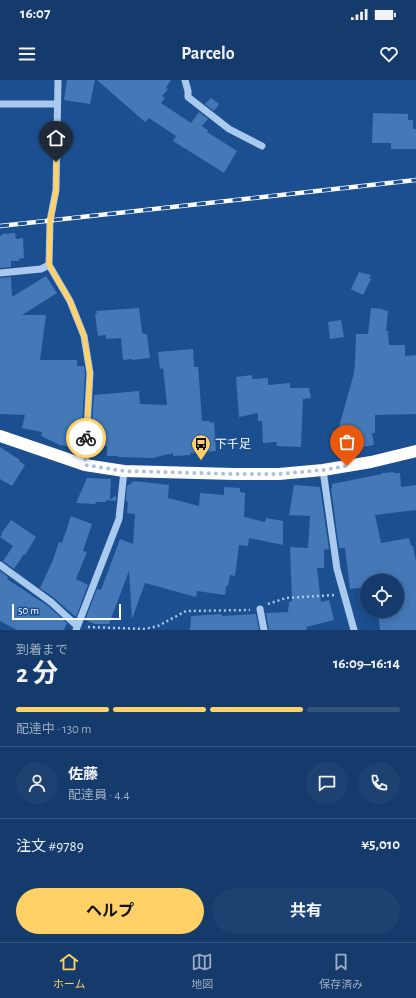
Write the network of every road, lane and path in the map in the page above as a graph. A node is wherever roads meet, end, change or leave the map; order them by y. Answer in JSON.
{"nodes":[{"id":1,"x":58,"y":80,"type":"edge"},
{"id":2,"x":185,"y":80,"type":"edge"},
{"id":3,"x":0,"y":104,"type":"edge"},
{"id":4,"x":57,"y":104,"type":"junction"},
{"id":5,"x":262,"y":146,"type":"dead end"},
{"id":6,"x":49,"y":265,"type":"junction"},
{"id":7,"x":0,"y":273,"type":"edge"},
{"id":8,"x":0,"y":436,"type":"edge"},
{"id":9,"x":416,"y":451,"type":"edge"},
{"id":10,"x":85,"y":465,"type":"junction"},
{"id":11,"x":323,"y":470,"type":"junction"},
{"id":12,"x":124,"y":471,"type":"junction"},
{"id":13,"x":0,"y":565,"type":"edge"},
{"id":14,"x":344,"y":595,"type":"junction"},
{"id":15,"x":260,"y":610,"type":"junction"},
{"id":16,"x":76,"y":628,"type":"edge"},
{"id":17,"x":264,"y":630,"type":"edge"},
{"id":18,"x":354,"y":630,"type":"edge"}],
"edges":[{"from":1,"to":4,"type":"street"},
{"from":2,"to":5,"type":"street"},
{"from":3,"to":4,"type":"street"},
{"from":4,"to":6,"type":"street"},
{"from":6,"to":7,"type":"street"},
{"from":6,"to":10,"type":"street"},
{"from":8,"to":10,"type":"highway"},
{"from":9,"to":11,"type":"highway"},
{"from":10,"to":12,"type":"highway"},
{"from":11,"to":12,"type":"highway"},
{"from":11,"to":14,"type":"street"},
{"from":12,"to":16,"type":"street"},
{"from":13,"to":16,"type":"street"},
{"from":14,"to":15,"type":"path"},
{"from":14,"to":18,"type":"street"},
{"from":15,"to":16,"type":"path"},
{"from":15,"to":17,"type":"street"}]}
